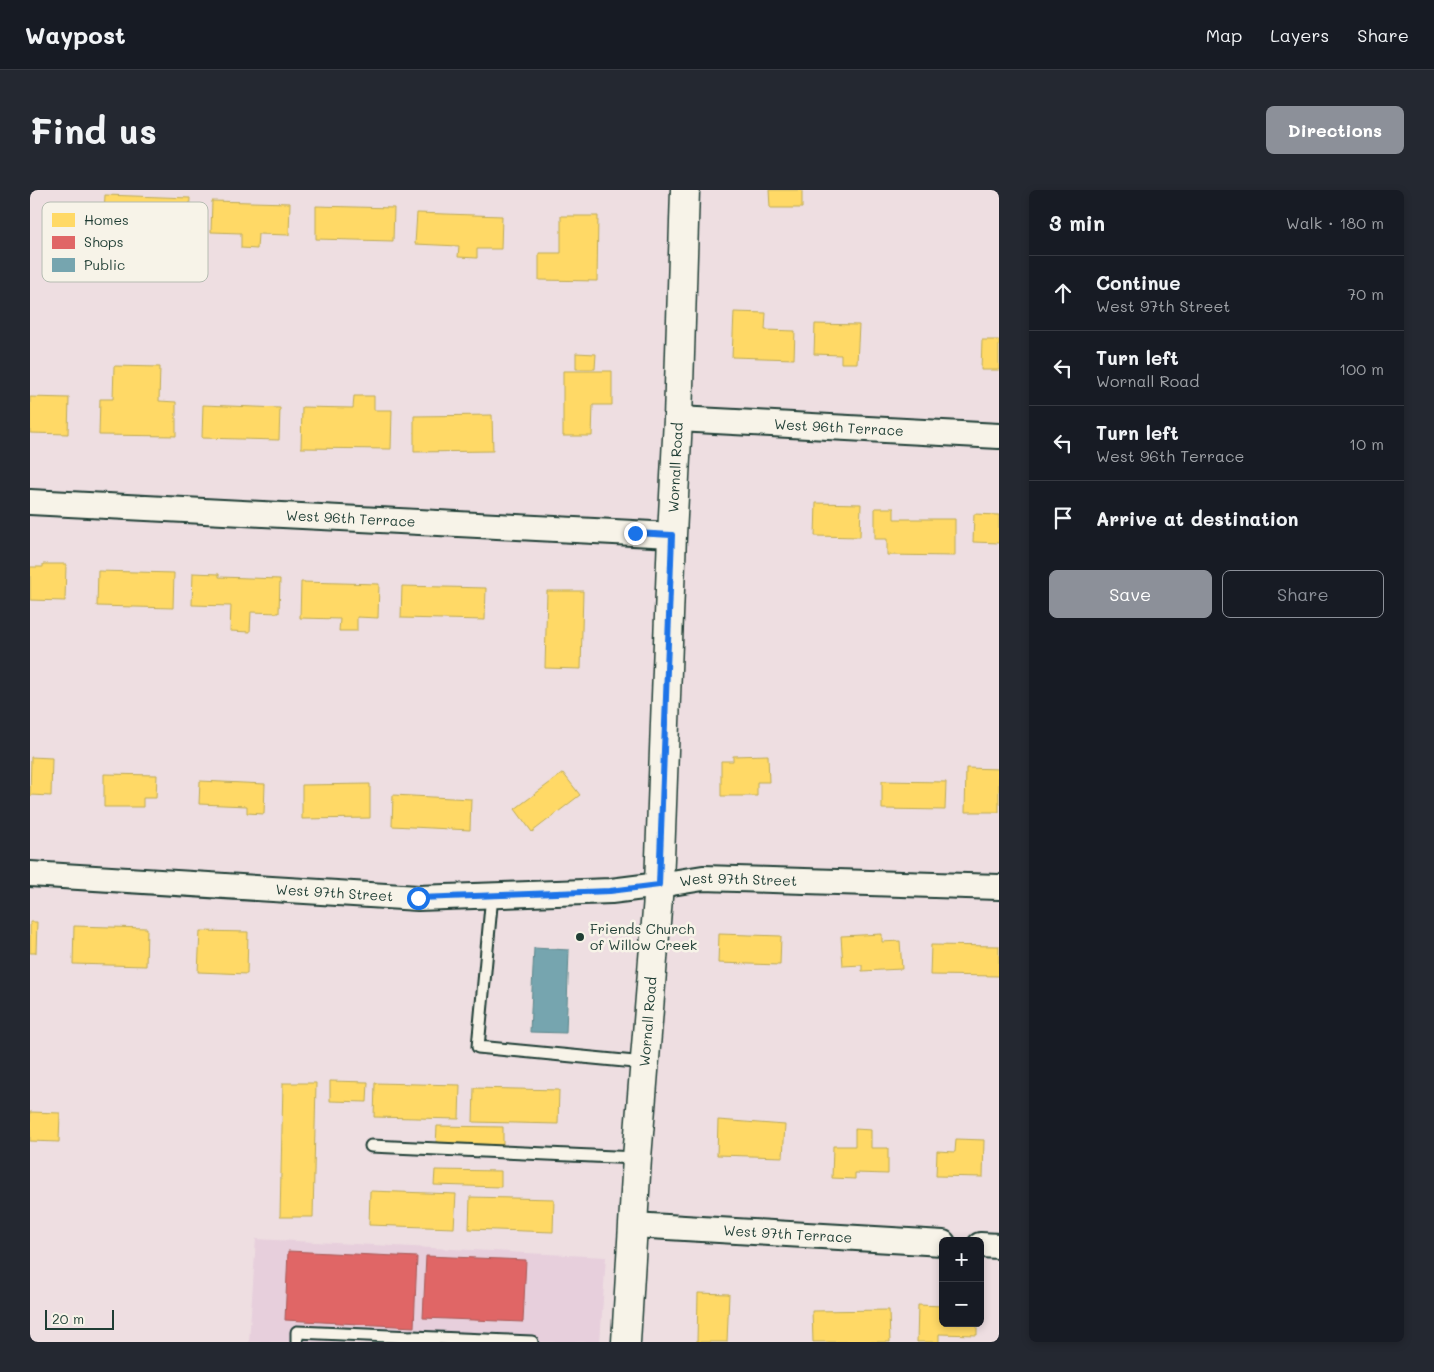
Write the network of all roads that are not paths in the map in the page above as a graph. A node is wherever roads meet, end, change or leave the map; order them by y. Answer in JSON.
{"nodes":[{"id":1,"x":685,"y":190,"type":"edge"},
{"id":2,"x":678,"y":419,"type":"junction"},
{"id":3,"x":999,"y":436,"type":"edge"},
{"id":4,"x":30,"y":502,"type":"edge"},
{"id":5,"x":672,"y":535,"type":"junction"},
{"id":6,"x":30,"y":874,"type":"edge"},
{"id":7,"x":659,"y":885,"type":"junction"},
{"id":8,"x":999,"y":887,"type":"edge"},
{"id":9,"x":492,"y":895,"type":"junction"},
{"id":10,"x":645,"y":1063,"type":"junction"},
{"id":11,"x":371,"y":1146,"type":"dead end"},
{"id":12,"x":637,"y":1158,"type":"junction"},
{"id":13,"x":633,"y":1225,"type":"junction"},
{"id":14,"x":939,"y":1243,"type":"edge"},
{"id":15,"x":984,"y":1245,"type":"edge"},
{"id":16,"x":999,"y":1246,"type":"edge"},
{"id":17,"x":412,"y":1339,"type":"edge"},
{"id":18,"x":297,"y":1342,"type":"edge"},
{"id":19,"x":532,"y":1342,"type":"edge"},
{"id":20,"x":626,"y":1342,"type":"edge"}],
"edges":[{"from":1,"to":2,"type":"main road","name":"Wornall Road"},
{"from":2,"to":3,"type":"street","name":"West 96th Terrace"},
{"from":2,"to":5,"type":"main road","name":"Wornall Road"},
{"from":4,"to":5,"type":"street","name":"West 96th Terrace"},
{"from":5,"to":7,"type":"main road","name":"Wornall Road"},
{"from":6,"to":9,"type":"street","name":"West 97th Street"},
{"from":7,"to":8,"type":"street","name":"West 97th Street"},
{"from":7,"to":9,"type":"street","name":"West 97th Street"},
{"from":7,"to":10,"type":"main road","name":"Wornall Road"},
{"from":9,"to":10,"type":"lane"},
{"from":10,"to":12,"type":"main road","name":"Wornall Road"},
{"from":11,"to":12,"type":"lane"},
{"from":12,"to":13,"type":"main road","name":"Wornall Road"},
{"from":13,"to":14,"type":"street","name":"West 97th Terrace"},
{"from":13,"to":20,"type":"main road","name":"Wornall Road"},
{"from":15,"to":16,"type":"street"},
{"from":17,"to":18,"type":"lane"},
{"from":17,"to":19,"type":"lane"}]}
